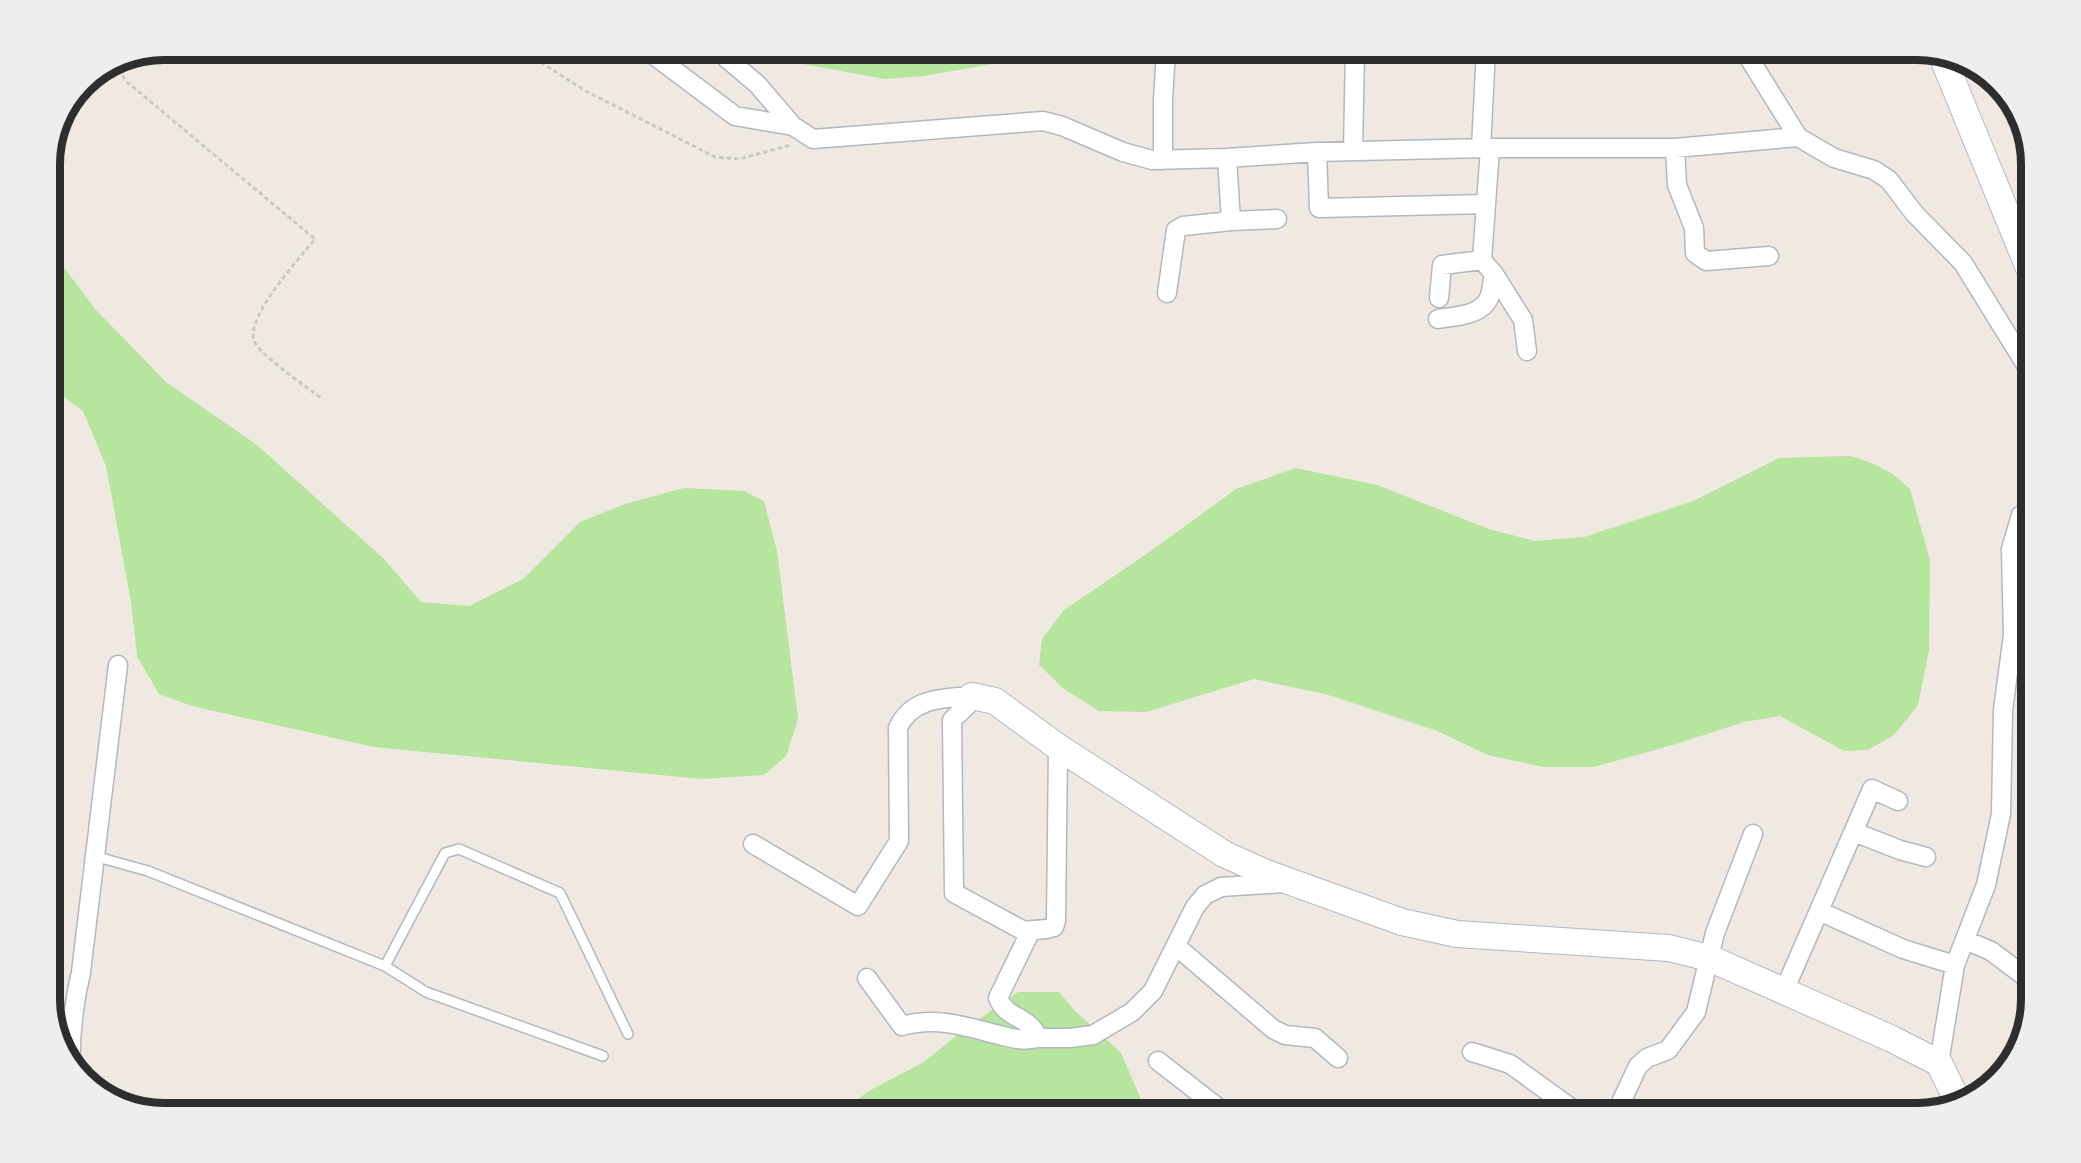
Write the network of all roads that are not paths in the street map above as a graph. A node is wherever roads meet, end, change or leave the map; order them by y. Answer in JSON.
{"nodes":[{"id":1,"x":660,"y":60,"type":"edge"},
{"id":2,"x":729,"y":60,"type":"edge"},
{"id":3,"x":1165,"y":60,"type":"edge"},
{"id":4,"x":1355,"y":60,"type":"edge"},
{"id":5,"x":1486,"y":60,"type":"edge"},
{"id":6,"x":1750,"y":60,"type":"edge"},
{"id":7,"x":1945,"y":64,"type":"edge"},
{"id":8,"x":793,"y":126,"type":"junction"},
{"id":9,"x":1798,"y":138,"type":"junction"},
{"id":10,"x":1676,"y":147,"type":"junction"},
{"id":11,"x":1485,"y":148,"type":"junction"},
{"id":12,"x":1353,"y":151,"type":"junction"},
{"id":13,"x":1317,"y":152,"type":"junction"},
{"id":14,"x":1227,"y":158,"type":"junction"},
{"id":15,"x":1163,"y":160,"type":"junction"},
{"id":16,"x":1486,"y":204,"type":"junction"},
{"id":17,"x":1277,"y":219,"type":"dead end"},
{"id":18,"x":1231,"y":221,"type":"junction"},
{"id":19,"x":2021,"y":249,"type":"edge"},
{"id":20,"x":1769,"y":256,"type":"dead end"},
{"id":21,"x":1482,"y":260,"type":"junction"},
{"id":22,"x":1494,"y":274,"type":"junction"},
{"id":23,"x":1167,"y":293,"type":"dead end"},
{"id":24,"x":1439,"y":298,"type":"dead end"},
{"id":25,"x":1438,"y":319,"type":"dead end"},
{"id":26,"x":1527,"y":351,"type":"dead end"},
{"id":27,"x":2021,"y":357,"type":"edge"},
{"id":28,"x":2021,"y":515,"type":"edge"},
{"id":29,"x":118,"y":665,"type":"dead end"},
{"id":30,"x":974,"y":696,"type":"junction"},
{"id":31,"x":1058,"y":747,"type":"junction"},
{"id":32,"x":1898,"y":801,"type":"dead end"},
{"id":33,"x":1854,"y":832,"type":"junction"},
{"id":34,"x":1753,"y":834,"type":"dead end"},
{"id":35,"x":753,"y":844,"type":"dead end"},
{"id":36,"x":94,"y":856,"type":"junction"},
{"id":37,"x":1926,"y":857,"type":"dead end"},
{"id":38,"x":1289,"y":882,"type":"junction"},
{"id":39,"x":1819,"y":911,"type":"junction"},
{"id":40,"x":1031,"y":930,"type":"junction"},
{"id":41,"x":1965,"y":940,"type":"junction"},
{"id":42,"x":1176,"y":946,"type":"junction"},
{"id":43,"x":1709,"y":958,"type":"junction"},
{"id":44,"x":1956,"y":965,"type":"junction"},
{"id":45,"x":384,"y":966,"type":"junction"},
{"id":46,"x":2021,"y":974,"type":"edge"},
{"id":47,"x":867,"y":978,"type":"dead end"},
{"id":48,"x":1784,"y":991,"type":"junction"},
{"id":49,"x":628,"y":1034,"type":"dead end"},
{"id":50,"x":1038,"y":1038,"type":"junction"},
{"id":51,"x":70,"y":1043,"type":"edge"},
{"id":52,"x":1472,"y":1052,"type":"dead end"},
{"id":53,"x":603,"y":1056,"type":"dead end"},
{"id":54,"x":1338,"y":1058,"type":"dead end"},
{"id":55,"x":1158,"y":1061,"type":"dead end"},
{"id":56,"x":1939,"y":1063,"type":"junction"},
{"id":57,"x":1955,"y":1096,"type":"edge"},
{"id":58,"x":1212,"y":1103,"type":"edge"},
{"id":59,"x":1564,"y":1103,"type":"edge"},
{"id":60,"x":1621,"y":1103,"type":"edge"}],
"edges":[{"from":1,"to":8,"type":"street"},
{"from":2,"to":8,"type":"street"},
{"from":3,"to":15,"type":"street"},
{"from":4,"to":12,"type":"street"},
{"from":5,"to":11,"type":"street"},
{"from":6,"to":9,"type":"street"},
{"from":7,"to":19,"type":"street"},
{"from":8,"to":15,"type":"street"},
{"from":9,"to":10,"type":"street"},
{"from":9,"to":27,"type":"street"},
{"from":10,"to":11,"type":"street"},
{"from":10,"to":20,"type":"street"},
{"from":11,"to":12,"type":"street"},
{"from":11,"to":16,"type":"street"},
{"from":12,"to":13,"type":"street"},
{"from":13,"to":14,"type":"street"},
{"from":13,"to":16,"type":"street"},
{"from":14,"to":15,"type":"street"},
{"from":14,"to":18,"type":"street"},
{"from":16,"to":21,"type":"street"},
{"from":17,"to":18,"type":"street"},
{"from":18,"to":23,"type":"street"},
{"from":21,"to":22,"type":"street"},
{"from":21,"to":24,"type":"street"},
{"from":22,"to":25,"type":"street"},
{"from":22,"to":26,"type":"street"},
{"from":28,"to":41,"type":"street"},
{"from":29,"to":36,"type":"street"},
{"from":30,"to":31,"type":"street"},
{"from":30,"to":35,"type":"street"},
{"from":30,"to":40,"type":"street"},
{"from":31,"to":38,"type":"street"},
{"from":31,"to":40,"type":"street"},
{"from":32,"to":33,"type":"street"},
{"from":33,"to":37,"type":"street"},
{"from":33,"to":39,"type":"street"},
{"from":34,"to":43,"type":"street"},
{"from":36,"to":45,"type":"lane"},
{"from":36,"to":51,"type":"street"},
{"from":38,"to":42,"type":"street"},
{"from":38,"to":43,"type":"street"},
{"from":39,"to":44,"type":"street"},
{"from":39,"to":48,"type":"street"},
{"from":40,"to":50,"type":"street"},
{"from":41,"to":44,"type":"street"},
{"from":41,"to":46,"type":"street"},
{"from":42,"to":50,"type":"street"},
{"from":42,"to":54,"type":"street"},
{"from":43,"to":48,"type":"street"},
{"from":43,"to":60,"type":"street"},
{"from":44,"to":56,"type":"street"},
{"from":45,"to":49,"type":"lane"},
{"from":45,"to":53,"type":"lane"},
{"from":47,"to":50,"type":"street"},
{"from":48,"to":56,"type":"street"},
{"from":52,"to":59,"type":"street"},
{"from":55,"to":58,"type":"street"},
{"from":56,"to":57,"type":"street"}]}
